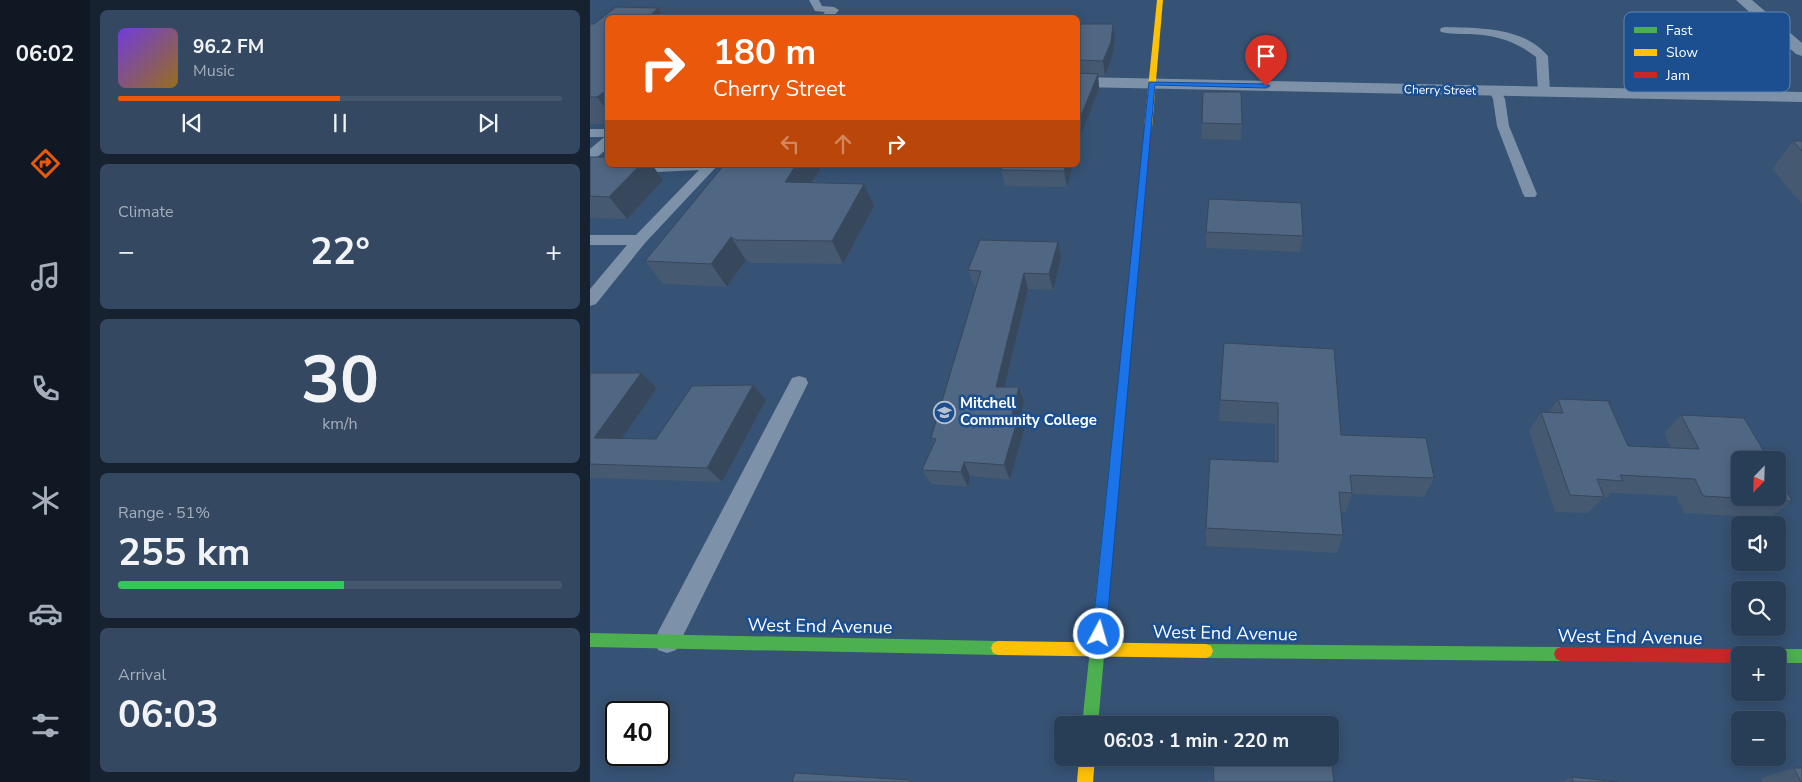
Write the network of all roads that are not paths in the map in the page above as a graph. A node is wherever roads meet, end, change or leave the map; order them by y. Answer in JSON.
{"nodes":[{"id":1,"x":814,"y":0,"type":"edge"},
{"id":2,"x":1160,"y":0,"type":"edge"},
{"id":3,"x":1743,"y":0,"type":"edge"},
{"id":4,"x":1757,"y":12,"type":"edge"},
{"id":5,"x":828,"y":15,"type":"edge"},
{"id":6,"x":1445,"y":30,"type":"dead end"},
{"id":7,"x":1790,"y":41,"type":"edge"},
{"id":8,"x":1802,"y":51,"type":"edge"},
{"id":9,"x":1080,"y":82,"type":"edge"},
{"id":10,"x":1152,"y":83,"type":"junction"},
{"id":11,"x":1495,"y":91,"type":"junction"},
{"id":12,"x":1544,"y":92,"type":"junction"},
{"id":13,"x":1802,"y":97,"type":"edge"},
{"id":14,"x":590,"y":133,"type":"edge"},
{"id":15,"x":605,"y":134,"type":"edge"},
{"id":16,"x":605,"y":144,"type":"edge"},
{"id":17,"x":590,"y":156,"type":"edge"},
{"id":18,"x":590,"y":166,"type":"edge"},
{"id":19,"x":605,"y":167,"type":"edge"},
{"id":20,"x":606,"y":167,"type":"edge"},
{"id":21,"x":674,"y":167,"type":"edge"},
{"id":22,"x":708,"y":167,"type":"edge"},
{"id":23,"x":1530,"y":194,"type":"dead end"},
{"id":24,"x":590,"y":240,"type":"edge"},
{"id":25,"x":640,"y":240,"type":"junction"},
{"id":26,"x":590,"y":300,"type":"edge"},
{"id":27,"x":799,"y":383,"type":"dead end"},
{"id":28,"x":590,"y":640,"type":"edge"},
{"id":29,"x":667,"y":641,"type":"junction"},
{"id":30,"x":1097,"y":650,"type":"junction"},
{"id":31,"x":1731,"y":656,"type":"edge"},
{"id":32,"x":1786,"y":656,"type":"edge"},
{"id":33,"x":1802,"y":656,"type":"edge"},
{"id":34,"x":1091,"y":716,"type":"edge"},
{"id":35,"x":1086,"y":766,"type":"edge"},
{"id":36,"x":1085,"y":782,"type":"edge"}],
"edges":[{"from":1,"to":5,"type":"lane"},
{"from":2,"to":10,"type":"street"},
{"from":3,"to":4,"type":"street"},
{"from":6,"to":12,"type":"lane"},
{"from":7,"to":8,"type":"street"},
{"from":9,"to":10,"type":"street","name":"Cherry Street"},
{"from":10,"to":11,"type":"street","name":"Cherry Street"},
{"from":10,"to":30,"type":"street"},
{"from":11,"to":12,"type":"street","name":"Cherry Street"},
{"from":11,"to":23,"type":"lane"},
{"from":12,"to":13,"type":"street","name":"Cherry Street"},
{"from":14,"to":15,"type":"lane"},
{"from":16,"to":17,"type":"lane"},
{"from":18,"to":19,"type":"lane"},
{"from":20,"to":21,"type":"lane"},
{"from":22,"to":25,"type":"lane"},
{"from":24,"to":25,"type":"lane"},
{"from":25,"to":26,"type":"lane"},
{"from":27,"to":29,"type":"lane"},
{"from":28,"to":29,"type":"street","name":"West End Avenue"},
{"from":29,"to":30,"type":"street","name":"West End Avenue"},
{"from":30,"to":31,"type":"street","name":"West End Avenue"},
{"from":30,"to":34,"type":"street"},
{"from":32,"to":33,"type":"street"},
{"from":35,"to":36,"type":"street"}]}
